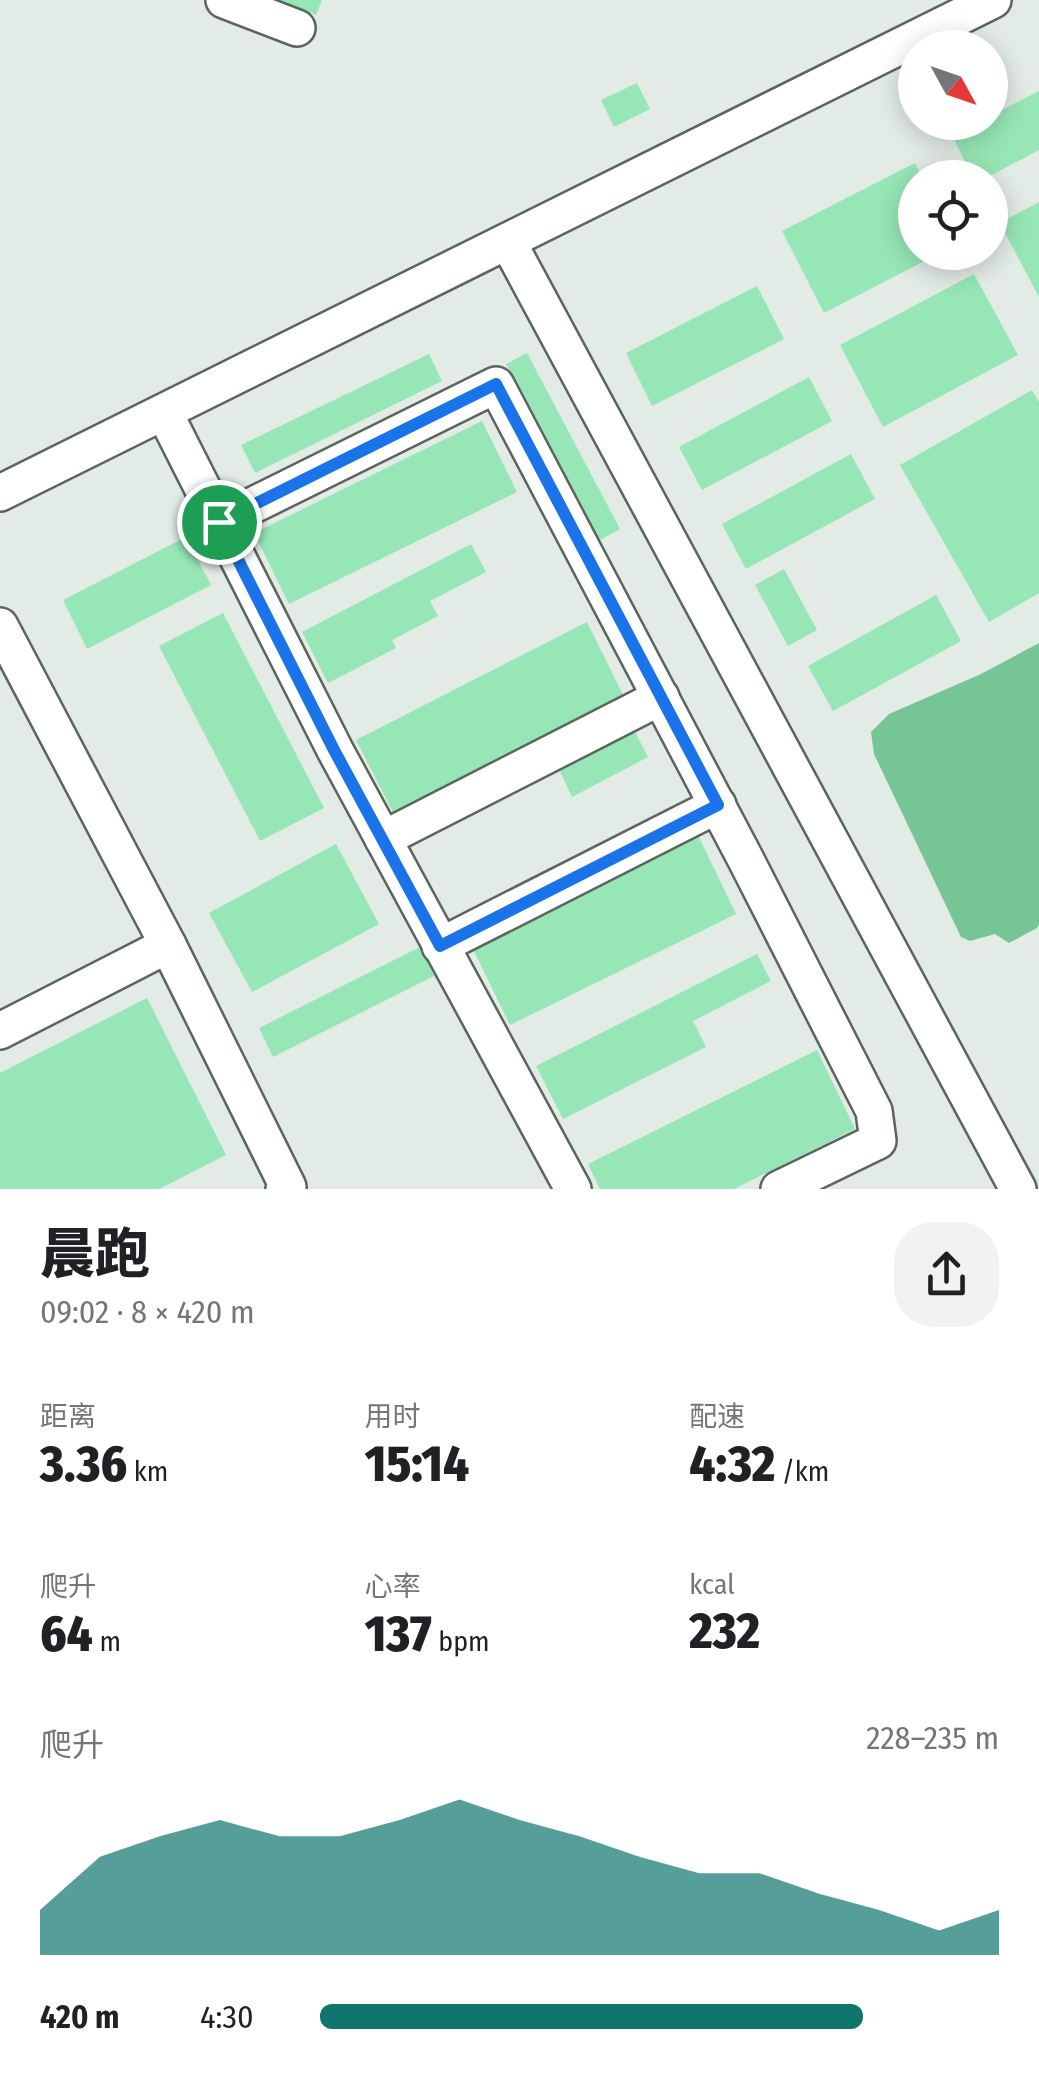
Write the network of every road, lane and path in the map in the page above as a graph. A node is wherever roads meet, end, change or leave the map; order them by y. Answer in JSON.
{"nodes":[{"id":1,"x":224,"y":0,"type":"edge"},
{"id":2,"x":993,"y":0,"type":"edge"},
{"id":3,"x":297,"y":28,"type":"dead end"},
{"id":4,"x":508,"y":242,"type":"junction"},
{"id":5,"x":164,"y":412,"type":"junction"},
{"id":6,"x":0,"y":493,"type":"edge"},
{"id":7,"x":219,"y":522,"type":"junction"},
{"id":8,"x":0,"y":626,"type":"edge"},
{"id":9,"x":661,"y":697,"type":"junction"},
{"id":10,"x":718,"y":805,"type":"junction"},
{"id":11,"x":382,"y":839,"type":"junction"},
{"id":12,"x":168,"y":945,"type":"junction"},
{"id":13,"x":440,"y":946,"type":"junction"},
{"id":14,"x":0,"y":1030,"type":"edge"},
{"id":15,"x":284,"y":1189,"type":"edge"},
{"id":16,"x":572,"y":1189,"type":"edge"},
{"id":17,"x":779,"y":1189,"type":"edge"},
{"id":18,"x":1018,"y":1189,"type":"edge"}],
"edges":[{"from":1,"to":3,"type":"street"},
{"from":2,"to":4,"type":"street"},
{"from":4,"to":5,"type":"street"},
{"from":4,"to":18,"type":"street"},
{"from":5,"to":6,"type":"street"},
{"from":5,"to":7,"type":"street"},
{"from":7,"to":9,"type":"street"},
{"from":7,"to":11,"type":"street"},
{"from":8,"to":12,"type":"street"},
{"from":9,"to":10,"type":"street"},
{"from":9,"to":11,"type":"street"},
{"from":10,"to":13,"type":"street"},
{"from":10,"to":17,"type":"street"},
{"from":11,"to":13,"type":"street"},
{"from":12,"to":14,"type":"street"},
{"from":12,"to":15,"type":"street"},
{"from":13,"to":16,"type":"street"}]}
